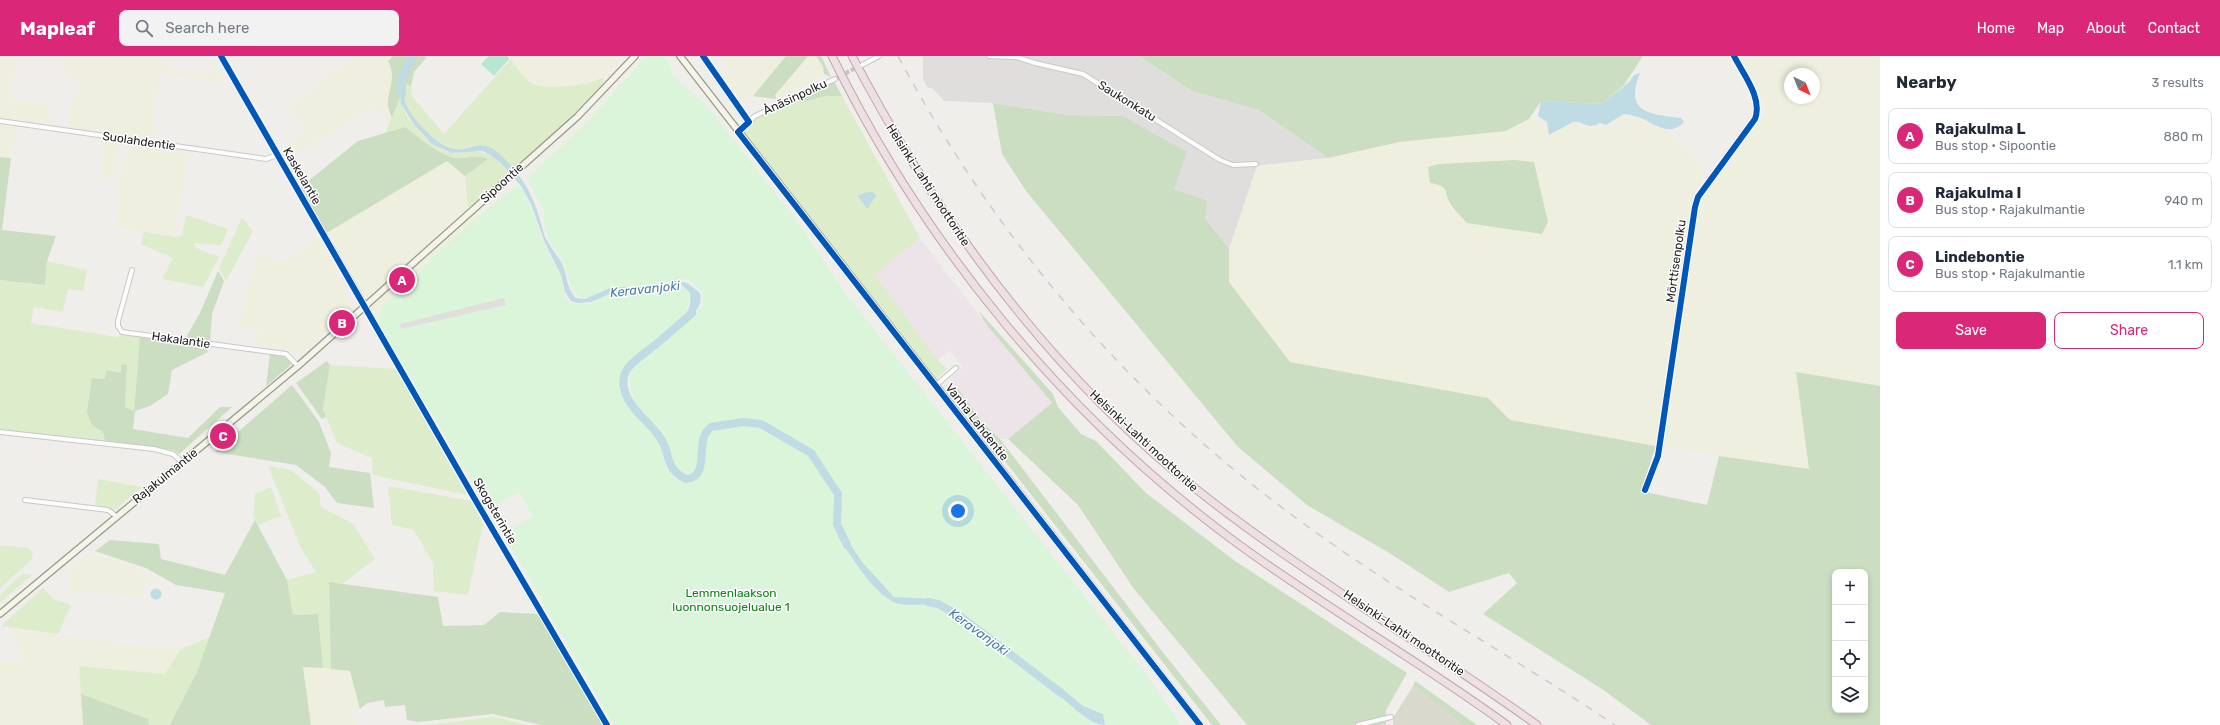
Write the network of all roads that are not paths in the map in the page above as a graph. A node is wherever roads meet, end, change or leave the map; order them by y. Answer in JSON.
{"nodes":[{"id":1,"x":221,"y":56,"type":"edge"},
{"id":2,"x":635,"y":56,"type":"edge"},
{"id":3,"x":832,"y":56,"type":"edge"},
{"id":4,"x":852,"y":56,"type":"edge"},
{"id":5,"x":879,"y":56,"type":"edge"},
{"id":6,"x":989,"y":56,"type":"edge"},
{"id":7,"x":1734,"y":56,"type":"edge"},
{"id":8,"x":682,"y":57,"type":"edge"},
{"id":9,"x":862,"y":65,"type":"tunnel mouth"},
{"id":10,"x":835,"y":79,"type":"tunnel mouth"},
{"id":11,"x":0,"y":121,"type":"edge"},
{"id":12,"x":738,"y":132,"type":"junction"},
{"id":13,"x":277,"y":155,"type":"junction"},
{"id":14,"x":1256,"y":164,"type":"dead end"},
{"id":15,"x":132,"y":270,"type":"dead end"},
{"id":16,"x":366,"y":307,"type":"junction"},
{"id":17,"x":298,"y":366,"type":"junction"},
{"id":18,"x":956,"y":368,"type":"dead end"},
{"id":19,"x":935,"y":386,"type":"junction"},
{"id":20,"x":0,"y":432,"type":"edge"},
{"id":21,"x":182,"y":462,"type":"junction"},
{"id":22,"x":1645,"y":490,"type":"dead end"},
{"id":23,"x":25,"y":500,"type":"dead end"},
{"id":24,"x":116,"y":516,"type":"junction"},
{"id":25,"x":0,"y":614,"type":"edge"},
{"id":26,"x":1391,"y":717,"type":"dead end"},
{"id":27,"x":607,"y":725,"type":"edge"},
{"id":28,"x":1200,"y":725,"type":"edge"},
{"id":29,"x":1358,"y":725,"type":"edge"},
{"id":30,"x":1507,"y":725,"type":"edge"},
{"id":31,"x":1537,"y":725,"type":"edge"}],
"edges":[{"from":1,"to":13,"type":"street","name":"Kaskelantie"},
{"from":2,"to":16,"type":"main road","name":"Sipoontie"},
{"from":3,"to":30,"type":"highway","name":"Helsinki-Lahti moottoritie"},
{"from":4,"to":31,"type":"highway","name":"Helsinki-Lahti moottoritie"},
{"from":5,"to":9,"type":"street"},
{"from":6,"to":14,"type":"street","name":"Saukonkatu"},
{"from":7,"to":22,"type":"street","name":"Mörttisenpolku"},
{"from":8,"to":12,"type":"main road","name":"Vanha Lahdentie"},
{"from":10,"to":12,"type":"street","name":"Ånäsinpolku"},
{"from":11,"to":13,"type":"street","name":"Suolahdentie"},
{"from":12,"to":19,"type":"main road","name":"Vanha Lahdentie"},
{"from":13,"to":16,"type":"street","name":"Kaskelantie"},
{"from":15,"to":17,"type":"street","name":"Hakalantie"},
{"from":16,"to":17,"type":"main road","name":"Rajakulmantie"},
{"from":16,"to":27,"type":"street","name":"Skogsterintie"},
{"from":17,"to":21,"type":"main road","name":"Rajakulmantie"},
{"from":18,"to":19,"type":"street"},
{"from":19,"to":28,"type":"main road","name":"Vanha Lahdentie"},
{"from":20,"to":21,"type":"street"},
{"from":21,"to":24,"type":"main road","name":"Rajakulmantie"},
{"from":23,"to":24,"type":"street"},
{"from":24,"to":25,"type":"main road","name":"Rajakulmantie"},
{"from":26,"to":29,"type":"street"}]}
